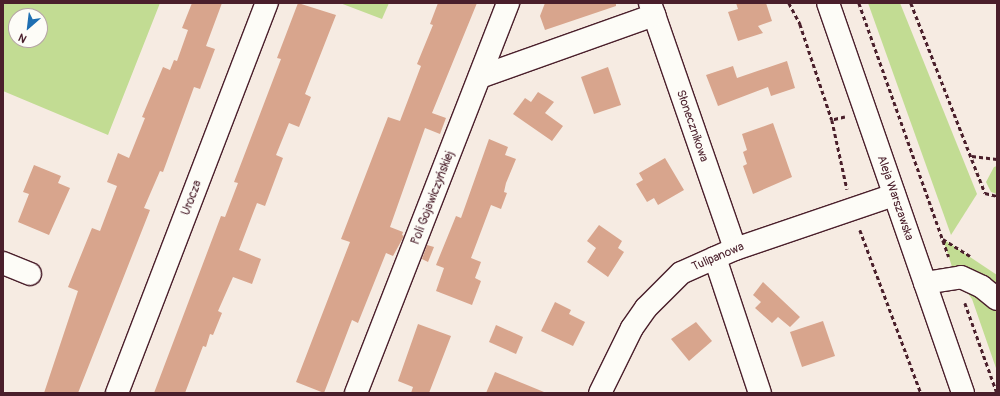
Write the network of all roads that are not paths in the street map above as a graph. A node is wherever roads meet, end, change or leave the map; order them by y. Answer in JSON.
{"nodes":[{"id":1,"x":266,"y":3,"type":"edge"},
{"id":2,"x":508,"y":3,"type":"edge"},
{"id":3,"x":828,"y":3,"type":"edge"},
{"id":4,"x":652,"y":9,"type":"edge"},
{"id":5,"x":480,"y":77,"type":"junction"},
{"id":6,"x":894,"y":195,"type":"junction"},
{"id":7,"x":735,"y":249,"type":"junction"},
{"id":8,"x":715,"y":258,"type":"junction"},
{"id":9,"x":3,"y":263,"type":"edge"},
{"id":10,"x":30,"y":274,"type":"dead end"},
{"id":11,"x":925,"y":283,"type":"junction"},
{"id":12,"x":997,"y":299,"type":"edge"},
{"id":13,"x":117,"y":393,"type":"edge"},
{"id":14,"x":356,"y":393,"type":"edge"},
{"id":15,"x":600,"y":393,"type":"edge"},
{"id":16,"x":760,"y":393,"type":"edge"},
{"id":17,"x":963,"y":393,"type":"edge"}],
"edges":[{"from":1,"to":13,"type":"street","name":"Urocza"},
{"from":2,"to":5,"type":"street","name":"Poli Gojawiczyńskiej"},
{"from":3,"to":6,"type":"street","name":"Aleja Warszawska"},
{"from":4,"to":5,"type":"street"},
{"from":4,"to":7,"type":"street","name":"Słonecznikowa"},
{"from":5,"to":14,"type":"street","name":"Poli Gojawiczyńskiej"},
{"from":6,"to":7,"type":"street","name":"Tulipanowa"},
{"from":6,"to":11,"type":"street","name":"Aleja Warszawska"},
{"from":7,"to":8,"type":"street","name":"Tulipanowa"},
{"from":8,"to":15,"type":"street","name":"Tulipanowa"},
{"from":8,"to":16,"type":"street"},
{"from":9,"to":10,"type":"street"},
{"from":11,"to":12,"type":"street"},
{"from":11,"to":17,"type":"street","name":"Aleja Warszawska"}]}
